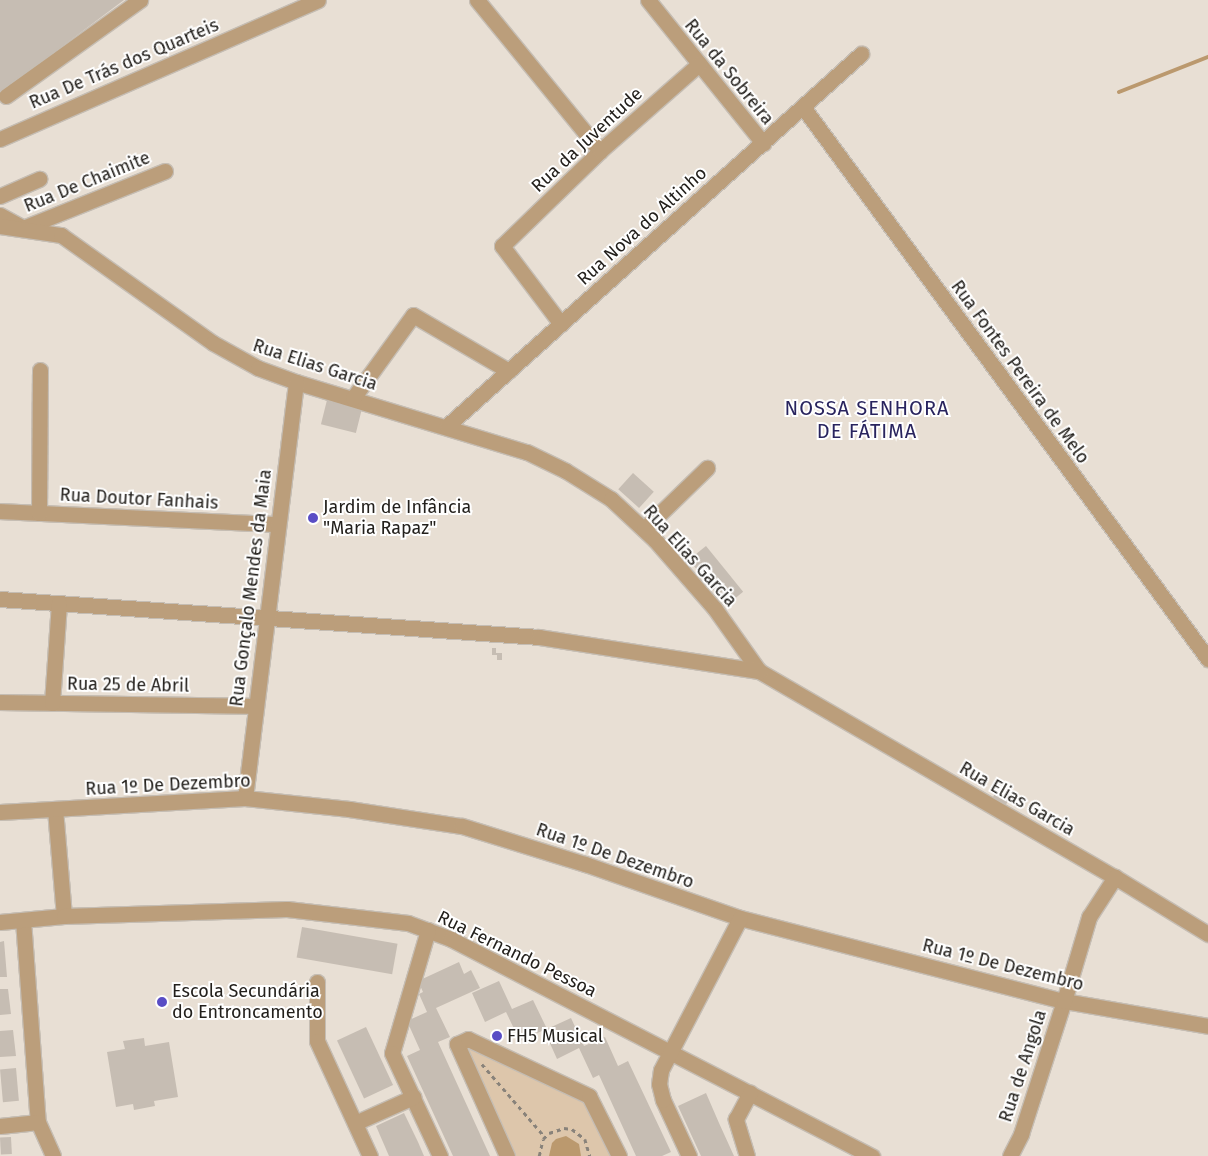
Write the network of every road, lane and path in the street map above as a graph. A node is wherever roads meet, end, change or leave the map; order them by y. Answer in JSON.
{"nodes":[{"id":1,"x":140,"y":0,"type":"edge"},
{"id":2,"x":318,"y":0,"type":"edge"},
{"id":3,"x":477,"y":0,"type":"edge"},
{"id":4,"x":648,"y":0,"type":"edge"},
{"id":5,"x":862,"y":54,"type":"dead end"},
{"id":6,"x":699,"y":64,"type":"junction"},
{"id":7,"x":6,"y":96,"type":"dead end"},
{"id":8,"x":803,"y":107,"type":"junction"},
{"id":9,"x":0,"y":139,"type":"edge"},
{"id":10,"x":763,"y":143,"type":"junction"},
{"id":11,"x":600,"y":151,"type":"junction"},
{"id":12,"x":165,"y":171,"type":"dead end"},
{"id":13,"x":39,"y":179,"type":"dead end"},
{"id":14,"x":0,"y":196,"type":"edge"},
{"id":15,"x":0,"y":215,"type":"edge"},
{"id":16,"x":0,"y":226,"type":"edge"},
{"id":17,"x":23,"y":228,"type":"junction"},
{"id":18,"x":561,"y":324,"type":"junction"},
{"id":19,"x":40,"y":370,"type":"dead end"},
{"id":20,"x":509,"y":371,"type":"junction"},
{"id":21,"x":296,"y":382,"type":"junction"},
{"id":22,"x":353,"y":398,"type":"junction"},
{"id":23,"x":447,"y":426,"type":"junction"},
{"id":24,"x":707,"y":468,"type":"dead end"},
{"id":25,"x":0,"y":510,"type":"edge"},
{"id":26,"x":39,"y":512,"type":"junction"},
{"id":27,"x":277,"y":524,"type":"junction"},
{"id":28,"x":644,"y":529,"type":"junction"},
{"id":29,"x":0,"y":599,"type":"edge"},
{"id":30,"x":59,"y":603,"type":"junction"},
{"id":31,"x":265,"y":619,"type":"junction"},
{"id":32,"x":1208,"y":659,"type":"edge"},
{"id":33,"x":760,"y":671,"type":"junction"},
{"id":34,"x":0,"y":702,"type":"edge"},
{"id":35,"x":52,"y":703,"type":"junction"},
{"id":36,"x":255,"y":706,"type":"junction"},
{"id":37,"x":245,"y":798,"type":"junction"},
{"id":38,"x":55,"y":809,"type":"junction"},
{"id":39,"x":0,"y":812,"type":"edge"},
{"id":40,"x":1115,"y":877,"type":"junction"},
{"id":41,"x":64,"y":916,"type":"junction"},
{"id":42,"x":740,"y":918,"type":"junction"},
{"id":43,"x":23,"y":920,"type":"junction"},
{"id":44,"x":0,"y":922,"type":"edge"},
{"id":45,"x":428,"y":930,"type":"junction"},
{"id":46,"x":1208,"y":934,"type":"edge"},
{"id":47,"x":317,"y":982,"type":"dead end"},
{"id":48,"x":1064,"y":1002,"type":"junction"},
{"id":49,"x":1208,"y":1026,"type":"edge"},
{"id":50,"x":670,"y":1052,"type":"junction"},
{"id":51,"x":478,"y":1059,"type":"dead end"},
{"id":52,"x":750,"y":1093,"type":"junction"},
{"id":53,"x":414,"y":1097,"type":"junction"},
{"id":54,"x":38,"y":1122,"type":"junction"},
{"id":55,"x":355,"y":1123,"type":"junction"},
{"id":56,"x":0,"y":1126,"type":"edge"},
{"id":57,"x":546,"y":1137,"type":"junction"},
{"id":58,"x":53,"y":1156,"type":"edge"},
{"id":59,"x":370,"y":1156,"type":"edge"},
{"id":60,"x":440,"y":1156,"type":"edge"},
{"id":61,"x":507,"y":1156,"type":"edge"},
{"id":62,"x":539,"y":1156,"type":"edge"},
{"id":63,"x":590,"y":1156,"type":"edge"},
{"id":64,"x":619,"y":1156,"type":"edge"},
{"id":65,"x":689,"y":1156,"type":"edge"},
{"id":66,"x":747,"y":1156,"type":"edge"},
{"id":67,"x":872,"y":1156,"type":"edge"},
{"id":68,"x":1010,"y":1156,"type":"edge"}],
"edges":[{"from":1,"to":7,"type":"street"},
{"from":2,"to":9,"type":"street","name":"Rua De Trás dos Quarteis"},
{"from":3,"to":11,"type":"street"},
{"from":4,"to":6,"type":"street","name":"Rua da Sobreira"},
{"from":5,"to":8,"type":"street","name":"Rua Nova do Altinho"},
{"from":6,"to":10,"type":"street","name":"Rua da Sobreira"},
{"from":6,"to":11,"type":"street","name":"Rua da Juventude"},
{"from":8,"to":10,"type":"street","name":"Rua Nova do Altinho"},
{"from":8,"to":32,"type":"street","name":"Rua Fontes Pereira de Melo"},
{"from":10,"to":18,"type":"street","name":"Rua Nova do Altinho"},
{"from":11,"to":18,"type":"street","name":"Rua da Juventude"},
{"from":12,"to":17,"type":"street","name":"Rua De Chaimite"},
{"from":13,"to":14,"type":"street"},
{"from":15,"to":17,"type":"street"},
{"from":16,"to":17,"type":"street","name":"Rua Elias Garcia"},
{"from":17,"to":21,"type":"street","name":"Rua Elias Garcia"},
{"from":18,"to":20,"type":"street","name":"Rua Nova do Altinho"},
{"from":19,"to":26,"type":"street"},
{"from":20,"to":22,"type":"street"},
{"from":20,"to":23,"type":"street","name":"Rua Nova do Altinho"},
{"from":21,"to":22,"type":"street","name":"Rua Elias Garcia"},
{"from":21,"to":27,"type":"street","name":"Rua Gonçalo Mendes da Maia"},
{"from":22,"to":23,"type":"street","name":"Rua Elias Garcia"},
{"from":23,"to":28,"type":"street","name":"Rua Elias Garcia"},
{"from":24,"to":28,"type":"street"},
{"from":25,"to":26,"type":"street","name":"Rua Doutor Fanhais"},
{"from":26,"to":27,"type":"street","name":"Rua Doutor Fanhais"},
{"from":27,"to":31,"type":"street","name":"Rua Gonçalo Mendes da Maia"},
{"from":28,"to":33,"type":"street","name":"Rua Elias Garcia"},
{"from":29,"to":30,"type":"street"},
{"from":30,"to":31,"type":"street"},
{"from":30,"to":35,"type":"street"},
{"from":31,"to":33,"type":"street"},
{"from":31,"to":36,"type":"street","name":"Rua Gonçalo Mendes da Maia"},
{"from":33,"to":40,"type":"street","name":"Rua Elias Garcia"},
{"from":34,"to":35,"type":"street","name":"Rua 25 de Abril"},
{"from":35,"to":36,"type":"street","name":"Rua 25 de Abril"},
{"from":36,"to":37,"type":"street","name":"Rua Gonçalo Mendes da Maia"},
{"from":37,"to":38,"type":"street","name":"Rua 1º De Dezembro"},
{"from":37,"to":42,"type":"street","name":"Rua 1º De Dezembro"},
{"from":38,"to":39,"type":"street","name":"Rua 1º De Dezembro"},
{"from":38,"to":41,"type":"street"},
{"from":40,"to":46,"type":"street","name":"Rua Elias Garcia"},
{"from":40,"to":48,"type":"street","name":"Rua de Angola"},
{"from":41,"to":43,"type":"street","name":"Rua Fernando Pessoa"},
{"from":41,"to":45,"type":"street","name":"Rua Fernando Pessoa"},
{"from":42,"to":48,"type":"street","name":"Rua 1º De Dezembro"},
{"from":42,"to":50,"type":"street"},
{"from":43,"to":44,"type":"street","name":"Rua Fernando Pessoa"},
{"from":43,"to":54,"type":"street"},
{"from":45,"to":50,"type":"street","name":"Rua Fernando Pessoa"},
{"from":45,"to":53,"type":"street"},
{"from":47,"to":55,"type":"street"},
{"from":48,"to":49,"type":"street","name":"Rua 1º De Dezembro"},
{"from":48,"to":68,"type":"street","name":"Rua de Angola"},
{"from":50,"to":52,"type":"street","name":"Rua Fernando Pessoa"},
{"from":50,"to":65,"type":"street"},
{"from":51,"to":57,"type":"path"},
{"from":52,"to":66,"type":"street"},
{"from":52,"to":67,"type":"street","name":"Rua Fernando Pessoa"},
{"from":53,"to":55,"type":"street"},
{"from":53,"to":60,"type":"street"},
{"from":54,"to":56,"type":"street"},
{"from":54,"to":58,"type":"street"},
{"from":55,"to":59,"type":"street"},
{"from":57,"to":62,"type":"path"},
{"from":57,"to":63,"type":"path"},
{"from":61,"to":64,"type":"street"}]}
